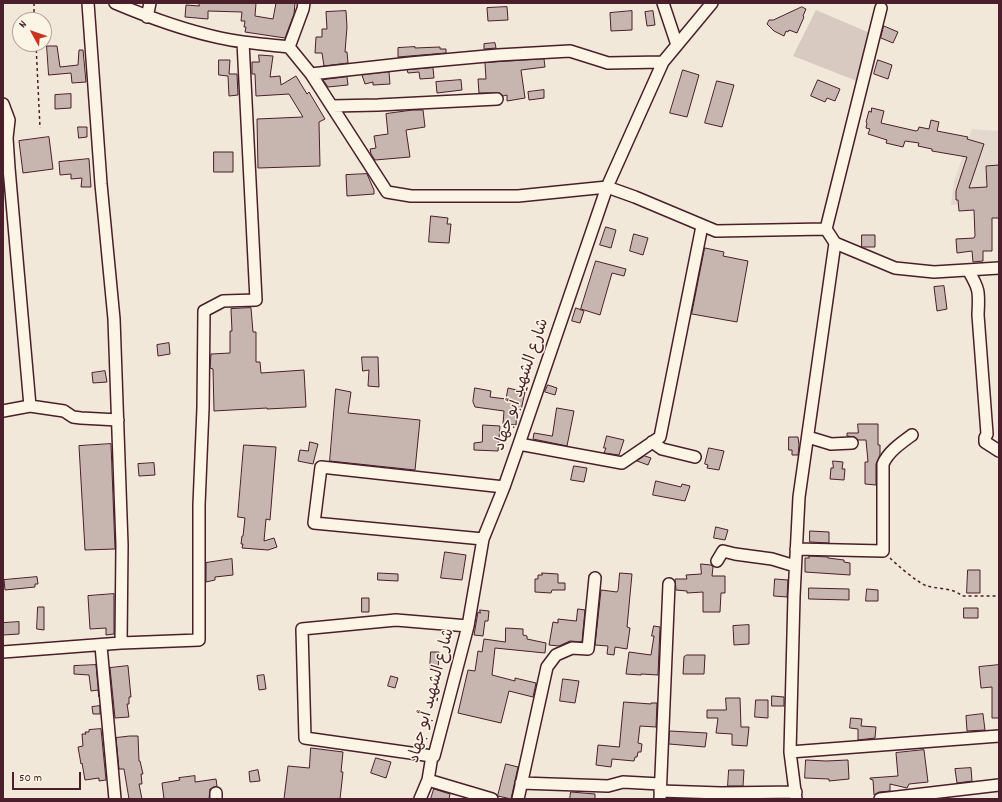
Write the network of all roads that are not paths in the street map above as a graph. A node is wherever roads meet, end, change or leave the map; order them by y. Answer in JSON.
{"nodes":[{"id":1,"x":88,"y":3,"type":"edge"},
{"id":2,"x":115,"y":3,"type":"edge"},
{"id":3,"x":150,"y":3,"type":"edge"},
{"id":4,"x":304,"y":3,"type":"edge"},
{"id":5,"x":663,"y":3,"type":"edge"},
{"id":6,"x":712,"y":3,"type":"edge"},
{"id":7,"x":881,"y":8,"type":"dead end"},
{"id":8,"x":147,"y":16,"type":"junction"},
{"id":9,"x":243,"y":42,"type":"junction"},
{"id":10,"x":677,"y":45,"type":"junction"},
{"id":11,"x":289,"y":47,"type":"junction"},
{"id":12,"x":663,"y":62,"type":"junction"},
{"id":13,"x":311,"y":74,"type":"junction"},
{"id":14,"x":497,"y":99,"type":"dead end"},
{"id":15,"x":3,"y":104,"type":"edge"},
{"id":16,"x":332,"y":106,"type":"junction"},
{"id":17,"x":607,"y":187,"type":"junction"},
{"id":18,"x":702,"y":226,"type":"junction"},
{"id":19,"x":826,"y":229,"type":"junction"},
{"id":20,"x":835,"y":243,"type":"junction"},
{"id":21,"x":999,"y":268,"type":"edge"},
{"id":22,"x":968,"y":270,"type":"junction"},
{"id":23,"x":30,"y":406,"type":"junction"},
{"id":24,"x":3,"y":411,"type":"edge"},
{"id":25,"x":118,"y":420,"type":"junction"},
{"id":26,"x":912,"y":435,"type":"dead end"},
{"id":27,"x":808,"y":437,"type":"junction"},
{"id":28,"x":652,"y":442,"type":"junction"},
{"id":29,"x":852,"y":443,"type":"dead end"},
{"id":30,"x":519,"y":444,"type":"junction"},
{"id":31,"x":999,"y":451,"type":"edge"},
{"id":32,"x":695,"y":457,"type":"dead end"},
{"id":33,"x":504,"y":487,"type":"junction"},
{"id":34,"x":483,"y":539,"type":"junction"},
{"id":35,"x":796,"y":549,"type":"junction"},
{"id":36,"x":717,"y":561,"type":"dead end"},
{"id":37,"x":795,"y":566,"type":"junction"},
{"id":38,"x":595,"y":578,"type":"dead end"},
{"id":39,"x":669,"y":584,"type":"dead end"},
{"id":40,"x":468,"y":626,"type":"junction"},
{"id":41,"x":121,"y":644,"type":"junction"},
{"id":42,"x":101,"y":646,"type":"junction"},
{"id":43,"x":3,"y":652,"type":"edge"},
{"id":44,"x":999,"y":736,"type":"edge"},
{"id":45,"x":790,"y":752,"type":"junction"},
{"id":46,"x":432,"y":756,"type":"junction"},
{"id":47,"x":428,"y":780,"type":"junction"},
{"id":48,"x":521,"y":783,"type":"junction"},
{"id":49,"x":999,"y":785,"type":"edge"},
{"id":50,"x":660,"y":791,"type":"edge"},
{"id":51,"x":796,"y":795,"type":"edge"},
{"id":52,"x":115,"y":799,"type":"edge"},
{"id":53,"x":420,"y":799,"type":"edge"},
{"id":54,"x":492,"y":799,"type":"edge"},
{"id":55,"x":518,"y":799,"type":"edge"},
{"id":56,"x":880,"y":799,"type":"edge"}],
"edges":[{"from":1,"to":25,"type":"street"},
{"from":2,"to":8,"type":"street"},
{"from":3,"to":8,"type":"street"},
{"from":4,"to":11,"type":"street"},
{"from":5,"to":10,"type":"street"},
{"from":6,"to":10,"type":"street","name":"شارع الشهيد أبو جهاد"},
{"from":7,"to":19,"type":"street"},
{"from":8,"to":9,"type":"street"},
{"from":9,"to":11,"type":"street"},
{"from":9,"to":41,"type":"street"},
{"from":10,"to":12,"type":"street","name":"شارع الشهيد أبو جهاد"},
{"from":11,"to":13,"type":"street"},
{"from":12,"to":13,"type":"street"},
{"from":12,"to":17,"type":"street","name":"شارع الشهيد أبو جهاد"},
{"from":13,"to":16,"type":"street"},
{"from":14,"to":16,"type":"street"},
{"from":15,"to":23,"type":"street"},
{"from":16,"to":17,"type":"street"},
{"from":17,"to":18,"type":"street"},
{"from":17,"to":30,"type":"street","name":"شارع الشهيد أبو جهاد"},
{"from":18,"to":19,"type":"street"},
{"from":18,"to":28,"type":"street"},
{"from":19,"to":20,"type":"street"},
{"from":20,"to":22,"type":"street"},
{"from":20,"to":27,"type":"street"},
{"from":21,"to":22,"type":"street"},
{"from":22,"to":31,"type":"street"},
{"from":23,"to":24,"type":"street"},
{"from":23,"to":25,"type":"street"},
{"from":25,"to":41,"type":"street"},
{"from":26,"to":35,"type":"street"},
{"from":27,"to":29,"type":"street"},
{"from":27,"to":35,"type":"street"},
{"from":28,"to":30,"type":"street"},
{"from":28,"to":32,"type":"street"},
{"from":30,"to":33,"type":"street","name":"شارع الشهيد أبو جهاد"},
{"from":33,"to":34,"type":"street","name":"شارع الشهيد أبو جهاد"},
{"from":33,"to":34,"type":"street"},
{"from":34,"to":40,"type":"street","name":"شارع الشهيد أبو جهاد"},
{"from":35,"to":37,"type":"street"},
{"from":36,"to":37,"type":"street"},
{"from":37,"to":45,"type":"street"},
{"from":38,"to":48,"type":"street"},
{"from":39,"to":50,"type":"street"},
{"from":40,"to":46,"type":"street","name":"شارع الشهيد أبو جهاد"},
{"from":40,"to":46,"type":"street"},
{"from":41,"to":42,"type":"street"},
{"from":42,"to":43,"type":"street"},
{"from":42,"to":52,"type":"street"},
{"from":44,"to":45,"type":"street"},
{"from":45,"to":51,"type":"street"},
{"from":46,"to":47,"type":"street","name":"شارع الشهيد أبو جهاد"},
{"from":47,"to":53,"type":"street","name":"شارع الشهيد أبو جهاد"},
{"from":47,"to":54,"type":"street"},
{"from":48,"to":50,"type":"street"},
{"from":48,"to":55,"type":"street"},
{"from":49,"to":56,"type":"street"},
{"from":50,"to":51,"type":"street"}]}
